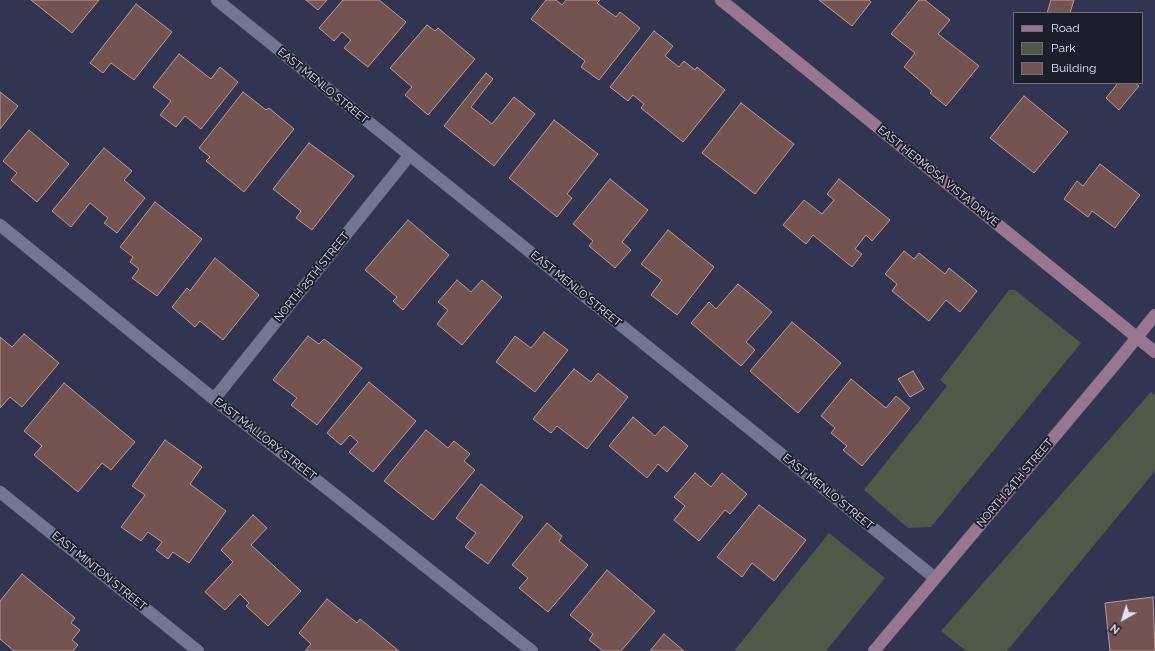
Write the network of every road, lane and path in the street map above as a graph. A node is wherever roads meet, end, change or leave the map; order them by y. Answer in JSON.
{"nodes":[{"id":1,"x":217,"y":0,"type":"edge"},
{"id":2,"x":721,"y":0,"type":"edge"},
{"id":3,"x":409,"y":156,"type":"junction"},
{"id":4,"x":0,"y":226,"type":"edge"},
{"id":5,"x":1155,"y":314,"type":"edge"},
{"id":6,"x":1137,"y":338,"type":"junction"},
{"id":7,"x":1155,"y":352,"type":"edge"},
{"id":8,"x":214,"y":399,"type":"junction"},
{"id":9,"x":0,"y":492,"type":"edge"},
{"id":10,"x":935,"y":578,"type":"junction"},
{"id":11,"x":198,"y":651,"type":"edge"},
{"id":12,"x":532,"y":651,"type":"edge"},
{"id":13,"x":874,"y":651,"type":"edge"}],
"edges":[{"from":1,"to":3,"type":"street","name":"EAST MENLO STREET"},
{"from":2,"to":6,"type":"street","name":"EAST HERMOSA VISTA DRIVE"},
{"from":3,"to":8,"type":"street","name":"NORTH 25TH STREET"},
{"from":3,"to":10,"type":"street","name":"EAST MENLO STREET"},
{"from":4,"to":8,"type":"street","name":"EAST MALLORY STREET"},
{"from":5,"to":6,"type":"street","name":"NORTH 24TH STREET"},
{"from":6,"to":7,"type":"street","name":"EAST HERMOSA VISTA DRIVE"},
{"from":6,"to":10,"type":"street","name":"NORTH 24TH STREET"},
{"from":8,"to":12,"type":"street","name":"EAST MALLORY STREET"},
{"from":9,"to":11,"type":"street","name":"EAST MINTON STREET"},
{"from":10,"to":13,"type":"street","name":"NORTH 24TH STREET"}]}
